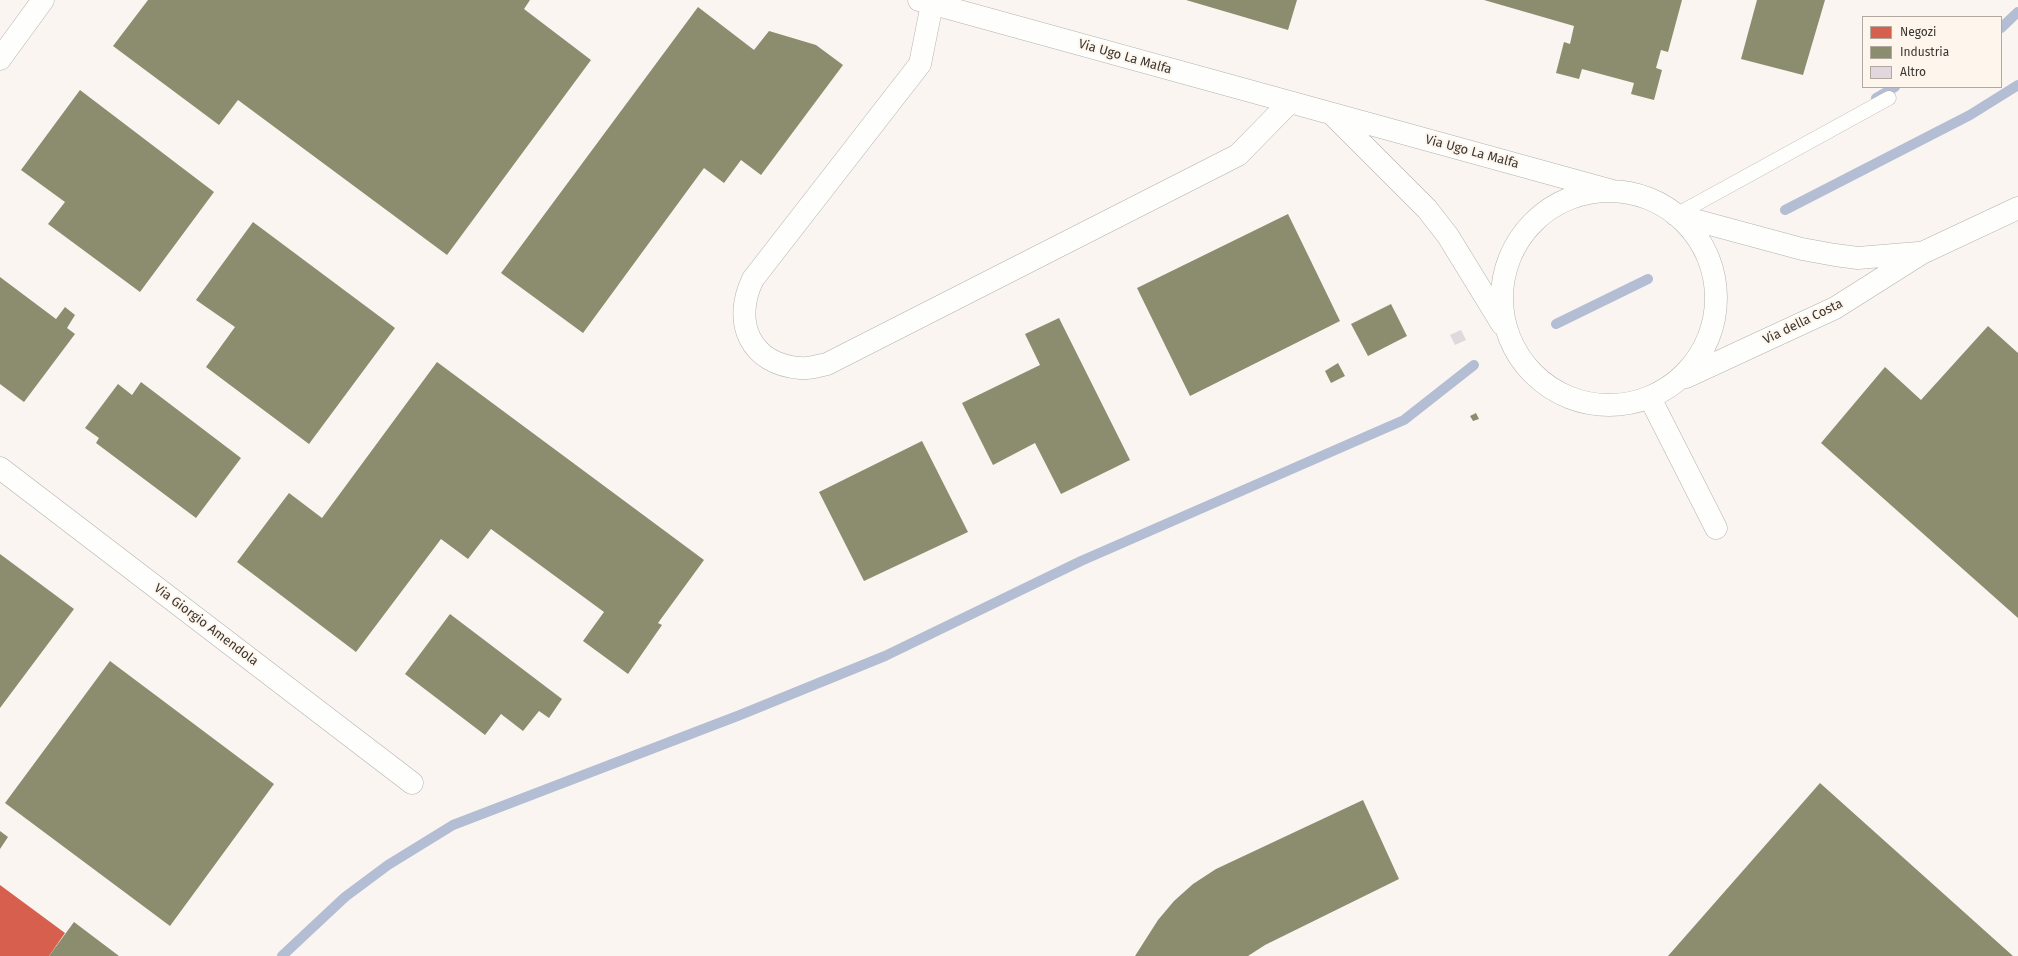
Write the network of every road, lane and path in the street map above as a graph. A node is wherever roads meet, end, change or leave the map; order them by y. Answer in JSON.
{"nodes":[{"id":1,"x":43,"y":0,"type":"edge"},
{"id":2,"x":926,"y":2,"type":"edge"},
{"id":3,"x":0,"y":59,"type":"edge"},
{"id":4,"x":1889,"y":98,"type":"dead end"},
{"id":5,"x":1289,"y":103,"type":"junction"},
{"id":6,"x":1331,"y":113,"type":"junction"},
{"id":7,"x":1613,"y":191,"type":"junction"},
{"id":8,"x":2018,"y":208,"type":"edge"},
{"id":9,"x":1676,"y":215,"type":"junction"},
{"id":10,"x":1922,"y":253,"type":"junction"},
{"id":11,"x":1507,"y":332,"type":"junction"},
{"id":12,"x":1679,"y":380,"type":"junction"},
{"id":13,"x":1650,"y":398,"type":"junction"},
{"id":14,"x":0,"y":468,"type":"edge"},
{"id":15,"x":1716,"y":528,"type":"dead end"},
{"id":16,"x":412,"y":783,"type":"dead end"}],
"edges":[{"from":1,"to":3,"type":"street"},
{"from":2,"to":5,"type":"street","name":"Via Ugo La Malfa"},
{"from":2,"to":5,"type":"street"},
{"from":4,"to":9,"type":"lane"},
{"from":5,"to":6,"type":"street","name":"Via Ugo La Malfa"},
{"from":6,"to":7,"type":"street","name":"Via Ugo La Malfa"},
{"from":6,"to":11,"type":"street","name":"Via Ugo La Malfa"},
{"from":7,"to":9,"type":"street","name":"Via Ugo La Malfa"},
{"from":7,"to":11,"type":"street","name":"Via Ugo La Malfa"},
{"from":8,"to":10,"type":"street","name":"Via della Costa"},
{"from":9,"to":10,"type":"street","name":"Via della Costa"},
{"from":9,"to":12,"type":"street","name":"Via Ugo La Malfa"},
{"from":10,"to":12,"type":"street","name":"Via della Costa"},
{"from":11,"to":13,"type":"street","name":"Via Ugo La Malfa"},
{"from":12,"to":13,"type":"street","name":"Via Ugo La Malfa"},
{"from":13,"to":15,"type":"street"},
{"from":14,"to":16,"type":"street","name":"Via Giorgio Amendola"}]}
